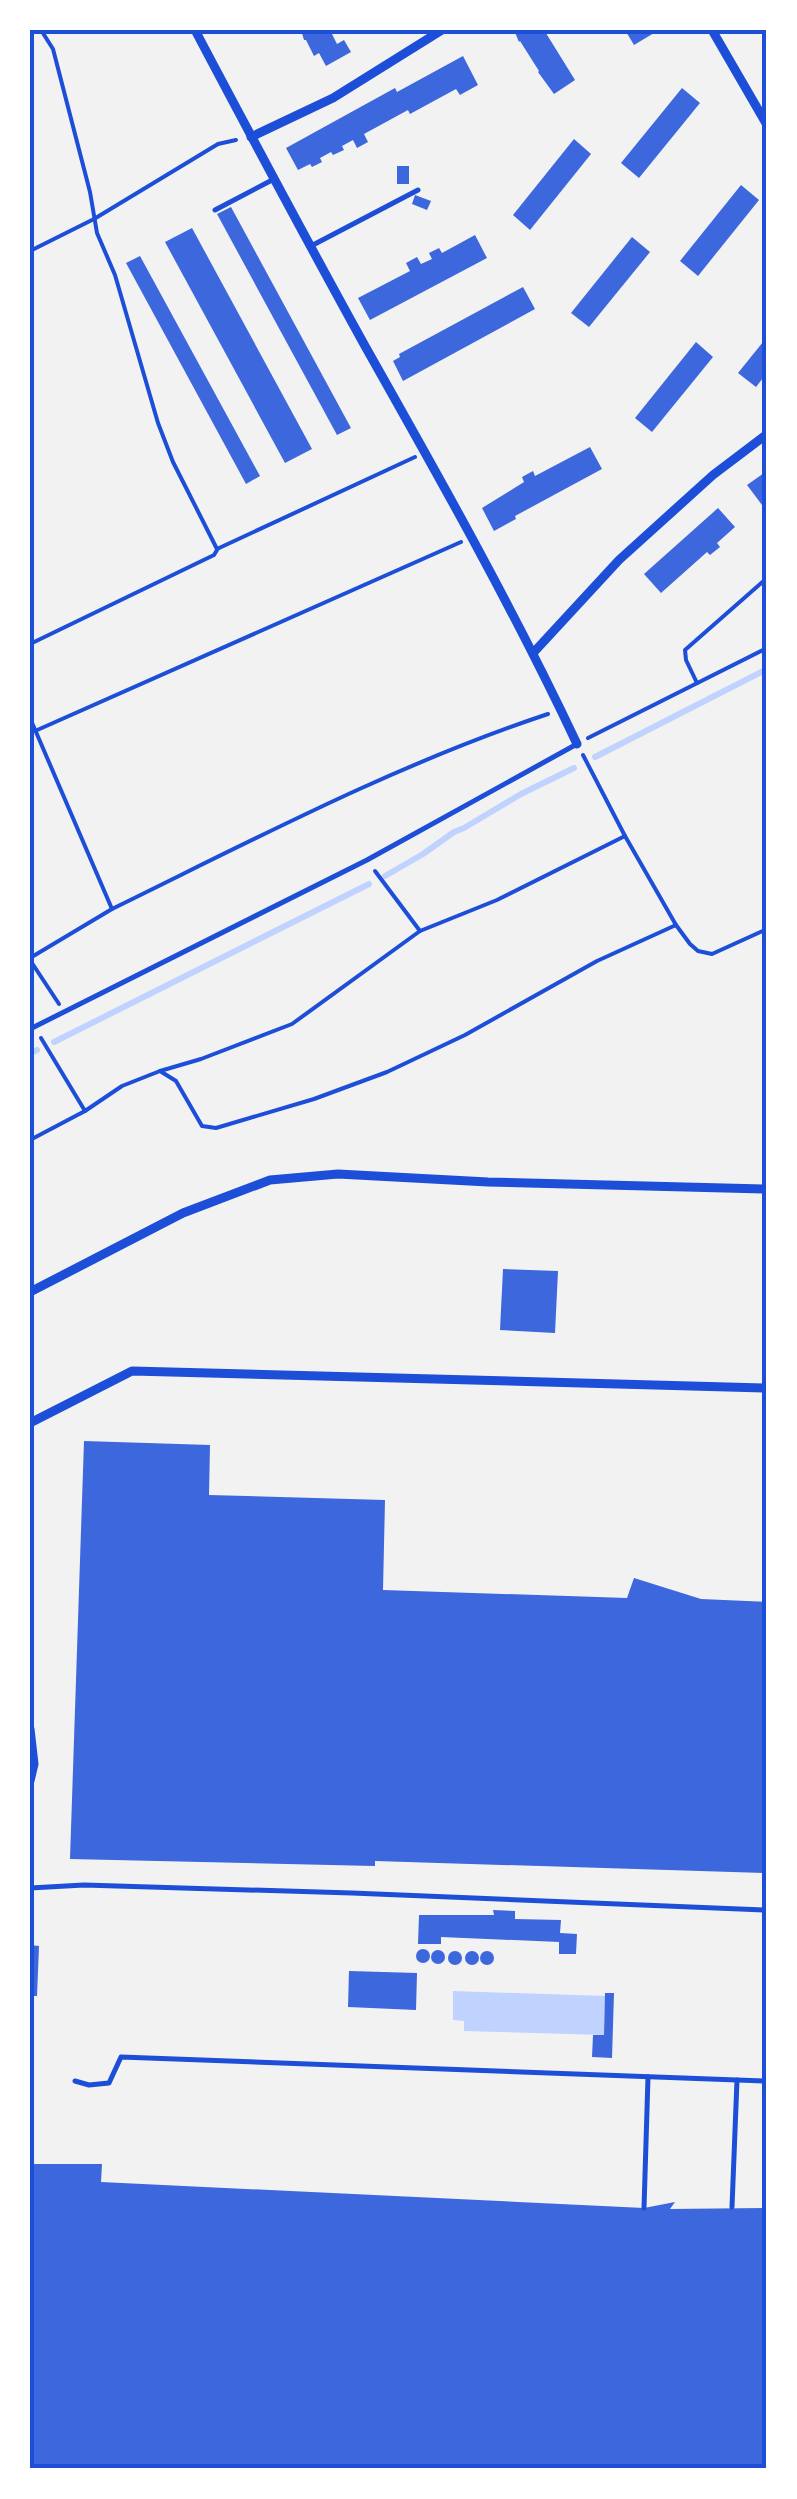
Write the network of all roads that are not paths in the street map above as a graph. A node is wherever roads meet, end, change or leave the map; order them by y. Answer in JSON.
{"nodes":[{"id":1,"x":194,"y":30,"type":"edge"},
{"id":2,"x":416,"y":30,"type":"edge"},
{"id":3,"x":442,"y":30,"type":"edge"},
{"id":4,"x":712,"y":30,"type":"edge"},
{"id":5,"x":424,"y":41,"type":"junction"},
{"id":6,"x":767,"y":125,"type":"edge"},
{"id":7,"x":252,"y":137,"type":"junction"},
{"id":8,"x":274,"y":179,"type":"junction"},
{"id":9,"x":418,"y":190,"type":"dead end"},
{"id":10,"x":214,"y":210,"type":"dead end"},
{"id":11,"x":311,"y":246,"type":"junction"},
{"id":12,"x":767,"y":434,"type":"edge"},
{"id":13,"x":534,"y":652,"type":"junction"},
{"id":14,"x":577,"y":744,"type":"joint"},
{"id":15,"x":32,"y":1028,"type":"edge"},
{"id":16,"x":767,"y":1189,"type":"edge"},
{"id":17,"x":30,"y":1292,"type":"edge"},
{"id":18,"x":767,"y":1388,"type":"edge"},
{"id":19,"x":30,"y":1423,"type":"edge"},
{"id":20,"x":30,"y":1729,"type":"edge"},
{"id":21,"x":30,"y":1780,"type":"edge"},
{"id":22,"x":30,"y":1888,"type":"edge"},
{"id":23,"x":766,"y":1910,"type":"edge"},
{"id":24,"x":648,"y":2077,"type":"junction"},
{"id":25,"x":737,"y":2080,"type":"junction"},
{"id":26,"x":767,"y":2080,"type":"edge"},
{"id":27,"x":75,"y":2081,"type":"dead end"},
{"id":28,"x":732,"y":2207,"type":"dead end"},
{"id":29,"x":644,"y":2208,"type":"dead end"}],
"edges":[{"from":1,"to":7,"type":"street"},
{"from":2,"to":5,"type":"street"},
{"from":3,"to":5,"type":"street"},
{"from":4,"to":6,"type":"street"},
{"from":5,"to":7,"type":"street"},
{"from":7,"to":8,"type":"street"},
{"from":8,"to":10,"type":"lane"},
{"from":8,"to":11,"type":"street"},
{"from":9,"to":11,"type":"lane"},
{"from":11,"to":13,"type":"street"},
{"from":12,"to":13,"type":"street"},
{"from":13,"to":14,"type":"street"},
{"from":14,"to":15,"type":"lane"},
{"from":16,"to":17,"type":"street"},
{"from":18,"to":19,"type":"street"},
{"from":20,"to":21,"type":"street"},
{"from":22,"to":23,"type":"lane"},
{"from":24,"to":25,"type":"lane"},
{"from":24,"to":27,"type":"lane"},
{"from":24,"to":29,"type":"lane"},
{"from":25,"to":26,"type":"lane"},
{"from":25,"to":28,"type":"lane"}]}
